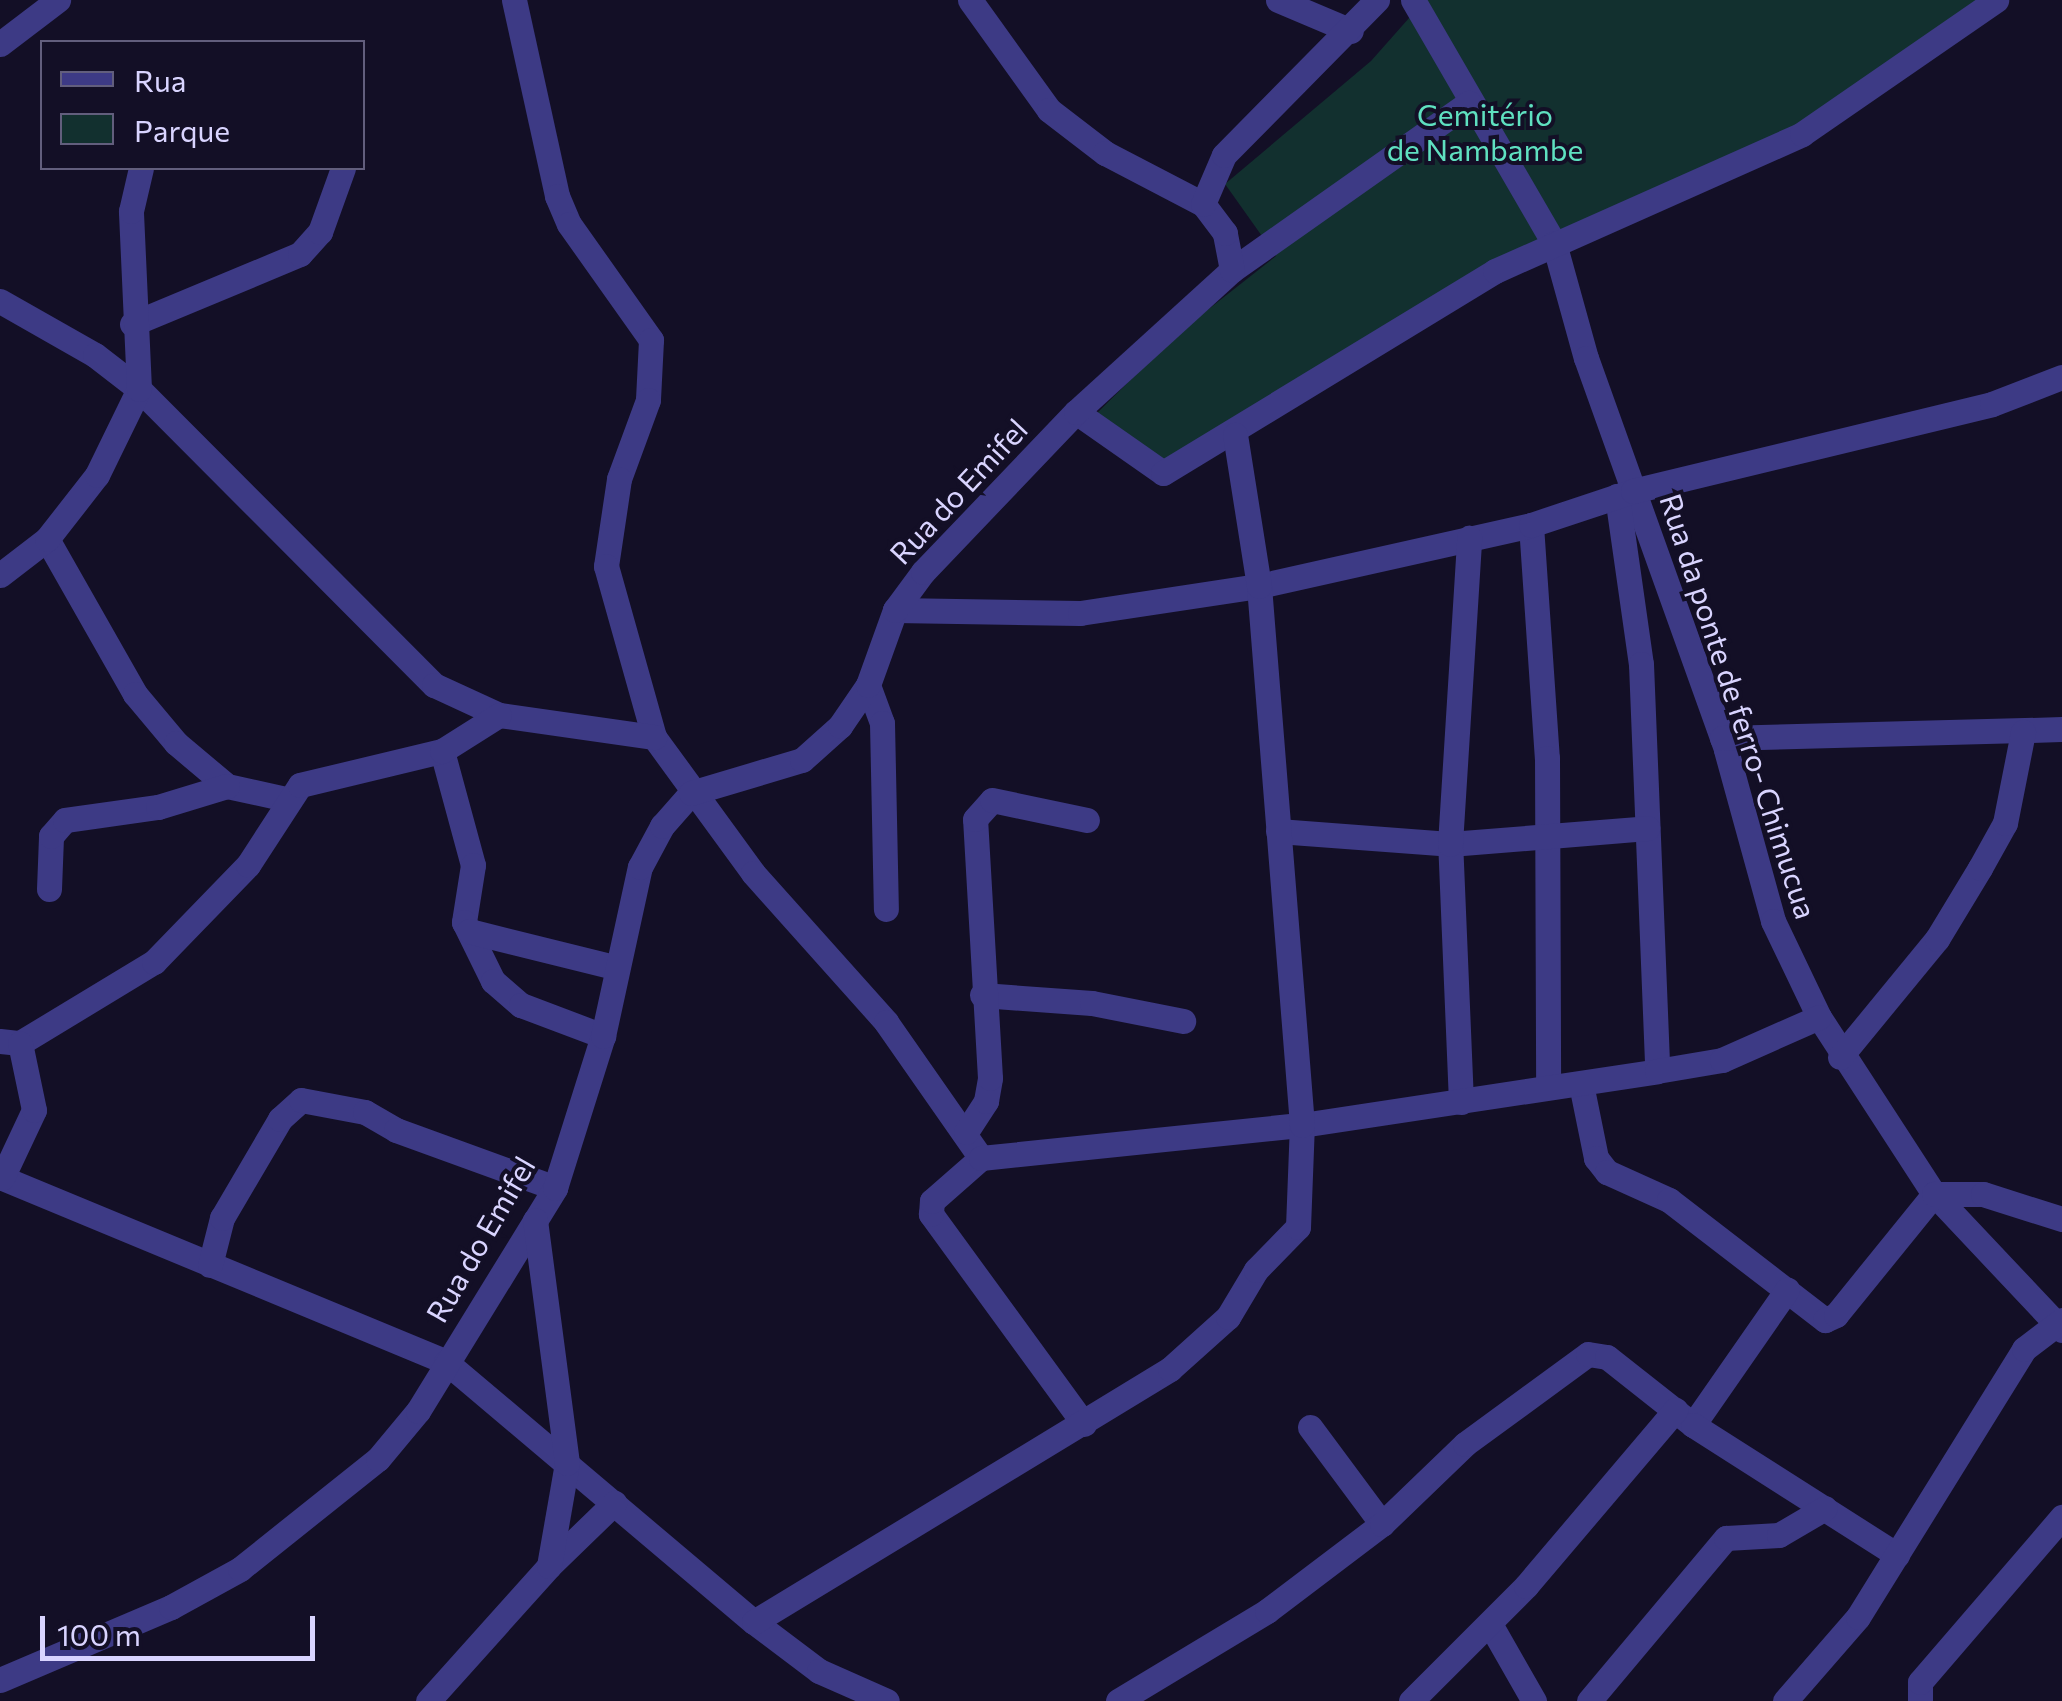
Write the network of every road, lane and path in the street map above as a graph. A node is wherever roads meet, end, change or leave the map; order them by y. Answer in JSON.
{"nodes":[{"id":1,"x":58,"y":0,"type":"edge"},
{"id":2,"x":514,"y":0,"type":"edge"},
{"id":3,"x":970,"y":0,"type":"edge"},
{"id":4,"x":1278,"y":0,"type":"edge"},
{"id":5,"x":1377,"y":0,"type":"edge"},
{"id":6,"x":1413,"y":0,"type":"edge"},
{"id":7,"x":1996,"y":0,"type":"edge"},
{"id":8,"x":1352,"y":31,"type":"junction"},
{"id":9,"x":0,"y":44,"type":"edge"},
{"id":10,"x":1469,"y":103,"type":"junction"},
{"id":11,"x":142,"y":170,"type":"edge"},
{"id":12,"x":342,"y":170,"type":"edge"},
{"id":13,"x":1204,"y":204,"type":"junction"},
{"id":14,"x":1554,"y":243,"type":"junction"},
{"id":15,"x":1232,"y":270,"type":"junction"},
{"id":16,"x":0,"y":301,"type":"edge"},
{"id":17,"x":132,"y":324,"type":"junction"},
{"id":18,"x":2062,"y":376,"type":"edge"},
{"id":19,"x":139,"y":389,"type":"junction"},
{"id":20,"x":1076,"y":412,"type":"junction"},
{"id":21,"x":1235,"y":434,"type":"junction"},
{"id":22,"x":1625,"y":493,"type":"junction"},
{"id":23,"x":1531,"y":525,"type":"junction"},
{"id":24,"x":1469,"y":538,"type":"junction"},
{"id":25,"x":46,"y":539,"type":"junction"},
{"id":26,"x":0,"y":574,"type":"edge"},
{"id":27,"x":1259,"y":586,"type":"junction"},
{"id":28,"x":895,"y":610,"type":"junction"},
{"id":29,"x":868,"y":685,"type":"junction"},
{"id":30,"x":499,"y":716,"type":"junction"},
{"id":31,"x":2062,"y":728,"type":"edge"},
{"id":32,"x":2024,"y":732,"type":"junction"},
{"id":33,"x":654,"y":737,"type":"junction"},
{"id":34,"x":1722,"y":738,"type":"junction"},
{"id":35,"x":442,"y":751,"type":"junction"},
{"id":36,"x":227,"y":786,"type":"junction"},
{"id":37,"x":691,"y":794,"type":"junction"},
{"id":38,"x":286,"y":799,"type":"junction"},
{"id":39,"x":1087,"y":820,"type":"dead end"},
{"id":40,"x":1647,"y":828,"type":"junction"},
{"id":41,"x":1278,"y":831,"type":"junction"},
{"id":42,"x":1548,"y":836,"type":"junction"},
{"id":43,"x":1450,"y":844,"type":"junction"},
{"id":44,"x":49,"y":890,"type":"dead end"},
{"id":45,"x":886,"y":908,"type":"dead end"},
{"id":46,"x":469,"y":931,"type":"junction"},
{"id":47,"x":616,"y":967,"type":"junction"},
{"id":48,"x":982,"y":995,"type":"junction"},
{"id":49,"x":1820,"y":1017,"type":"junction"},
{"id":50,"x":1183,"y":1021,"type":"dead end"},
{"id":51,"x":603,"y":1036,"type":"junction"},
{"id":52,"x":10,"y":1042,"type":"edge"},
{"id":53,"x":1840,"y":1057,"type":"junction"},
{"id":54,"x":1657,"y":1071,"type":"junction"},
{"id":55,"x":1580,"y":1084,"type":"junction"},
{"id":56,"x":1548,"y":1087,"type":"junction"},
{"id":57,"x":1461,"y":1102,"type":"junction"},
{"id":58,"x":1302,"y":1125,"type":"junction"},
{"id":59,"x":966,"y":1132,"type":"junction"},
{"id":60,"x":980,"y":1158,"type":"junction"},
{"id":61,"x":1,"y":1177,"type":"edge"},
{"id":62,"x":554,"y":1188,"type":"junction"},
{"id":63,"x":1934,"y":1194,"type":"junction"},
{"id":64,"x":2062,"y":1219,"type":"edge"},
{"id":65,"x":535,"y":1220,"type":"junction"},
{"id":66,"x":210,"y":1266,"type":"junction"},
{"id":67,"x":1787,"y":1290,"type":"junction"},
{"id":68,"x":2060,"y":1324,"type":"edge"},
{"id":69,"x":446,"y":1362,"type":"junction"},
{"id":70,"x":1684,"y":1418,"type":"junction"},
{"id":71,"x":1084,"y":1424,"type":"junction"},
{"id":72,"x":1310,"y":1427,"type":"dead end"},
{"id":73,"x":566,"y":1463,"type":"junction"},
{"id":74,"x":614,"y":1503,"type":"junction"},
{"id":75,"x":1825,"y":1508,"type":"junction"},
{"id":76,"x":2062,"y":1516,"type":"edge"},
{"id":77,"x":1382,"y":1524,"type":"junction"},
{"id":78,"x":1897,"y":1555,"type":"junction"},
{"id":79,"x":549,"y":1566,"type":"junction"},
{"id":80,"x":754,"y":1622,"type":"junction"},
{"id":81,"x":1490,"y":1624,"type":"junction"},
{"id":82,"x":0,"y":1680,"type":"edge"},
{"id":83,"x":1800,"y":1696,"type":"edge"},
{"id":84,"x":429,"y":1700,"type":"edge"},
{"id":85,"x":887,"y":1701,"type":"edge"},
{"id":86,"x":1118,"y":1701,"type":"edge"},
{"id":87,"x":1411,"y":1701,"type":"edge"},
{"id":88,"x":1534,"y":1701,"type":"edge"},
{"id":89,"x":1589,"y":1701,"type":"edge"},
{"id":90,"x":1920,"y":1701,"type":"edge"}],
"edges":[{"from":1,"to":9,"type":"street"},
{"from":2,"to":33,"type":"street"},
{"from":3,"to":13,"type":"street"},
{"from":4,"to":8,"type":"street"},
{"from":5,"to":8,"type":"street"},
{"from":6,"to":10,"type":"street","name":"Rua da ponte de ferro- Chimucua"},
{"from":7,"to":14,"type":"street"},
{"from":8,"to":13,"type":"street"},
{"from":10,"to":14,"type":"street","name":"Rua da ponte de ferro- Chimucua"},
{"from":10,"to":15,"type":"street","name":"Rua do Emifel"},
{"from":11,"to":17,"type":"street"},
{"from":12,"to":17,"type":"street"},
{"from":13,"to":15,"type":"street"},
{"from":14,"to":21,"type":"street"},
{"from":14,"to":22,"type":"street","name":"Rua da ponte de ferro- Chimucua"},
{"from":15,"to":20,"type":"street","name":"Rua do Emifel"},
{"from":16,"to":19,"type":"street"},
{"from":17,"to":19,"type":"street"},
{"from":18,"to":22,"type":"street"},
{"from":19,"to":25,"type":"street"},
{"from":19,"to":30,"type":"street"},
{"from":20,"to":21,"type":"street"},
{"from":20,"to":28,"type":"street","name":"Rua do Emifel"},
{"from":21,"to":27,"type":"street"},
{"from":22,"to":23,"type":"street"},
{"from":22,"to":34,"type":"street","name":"Rua da ponte de ferro- Chimucua"},
{"from":22,"to":40,"type":"street"},
{"from":23,"to":24,"type":"street"},
{"from":23,"to":42,"type":"street"},
{"from":24,"to":27,"type":"street"},
{"from":24,"to":43,"type":"street"},
{"from":25,"to":26,"type":"street"},
{"from":25,"to":36,"type":"street"},
{"from":27,"to":28,"type":"street"},
{"from":27,"to":41,"type":"street"},
{"from":28,"to":29,"type":"street","name":"Rua do Emifel"},
{"from":29,"to":37,"type":"street","name":"Rua do Emifel"},
{"from":29,"to":45,"type":"street"},
{"from":30,"to":33,"type":"street"},
{"from":30,"to":35,"type":"street"},
{"from":31,"to":32,"type":"street"},
{"from":32,"to":34,"type":"street"},
{"from":32,"to":53,"type":"street"},
{"from":33,"to":37,"type":"street"},
{"from":34,"to":49,"type":"street","name":"Rua da ponte de ferro- Chimucua"},
{"from":35,"to":38,"type":"street"},
{"from":35,"to":46,"type":"street"},
{"from":36,"to":38,"type":"street"},
{"from":36,"to":44,"type":"street"},
{"from":37,"to":47,"type":"street","name":"Rua do Emifel"},
{"from":37,"to":59,"type":"street"},
{"from":38,"to":52,"type":"street"},
{"from":39,"to":48,"type":"street"},
{"from":40,"to":42,"type":"street"},
{"from":40,"to":54,"type":"street"},
{"from":41,"to":43,"type":"street"},
{"from":41,"to":58,"type":"street"},
{"from":42,"to":43,"type":"street"},
{"from":42,"to":56,"type":"street"},
{"from":43,"to":57,"type":"street"},
{"from":46,"to":47,"type":"street"},
{"from":46,"to":51,"type":"street"},
{"from":47,"to":51,"type":"street","name":"Rua do Emifel"},
{"from":48,"to":50,"type":"street"},
{"from":48,"to":59,"type":"street"},
{"from":49,"to":53,"type":"street","name":"Rua da ponte de ferro- Chimucua"},
{"from":49,"to":54,"type":"street"},
{"from":51,"to":62,"type":"street","name":"Rua do Emifel"},
{"from":52,"to":61,"type":"street"},
{"from":53,"to":63,"type":"street","name":"Rua da ponte de ferro- Chimucua"},
{"from":54,"to":55,"type":"street"},
{"from":55,"to":56,"type":"street"},
{"from":55,"to":67,"type":"street"},
{"from":56,"to":57,"type":"street"},
{"from":57,"to":58,"type":"street"},
{"from":58,"to":60,"type":"street"},
{"from":58,"to":71,"type":"street"},
{"from":59,"to":60,"type":"street"},
{"from":60,"to":71,"type":"street"},
{"from":61,"to":66,"type":"street"},
{"from":62,"to":65,"type":"street","name":"Rua do Emifel"},
{"from":62,"to":66,"type":"street"},
{"from":63,"to":64,"type":"street"},
{"from":63,"to":67,"type":"street"},
{"from":63,"to":68,"type":"street","name":"Rua da ponte de ferro- Chimucua"},
{"from":65,"to":69,"type":"street","name":"Rua do Emifel"},
{"from":65,"to":73,"type":"street"},
{"from":66,"to":69,"type":"street"},
{"from":67,"to":70,"type":"street"},
{"from":68,"to":78,"type":"street"},
{"from":69,"to":73,"type":"street"},
{"from":69,"to":82,"type":"street","name":"Rua do Emifel"},
{"from":70,"to":75,"type":"street"},
{"from":70,"to":77,"type":"street"},
{"from":70,"to":81,"type":"street"},
{"from":71,"to":80,"type":"street"},
{"from":72,"to":77,"type":"street"},
{"from":73,"to":74,"type":"street"},
{"from":73,"to":79,"type":"street"},
{"from":74,"to":79,"type":"street"},
{"from":74,"to":80,"type":"street"},
{"from":75,"to":78,"type":"street"},
{"from":75,"to":89,"type":"street"},
{"from":76,"to":90,"type":"street"},
{"from":77,"to":86,"type":"street"},
{"from":78,"to":83,"type":"street"},
{"from":79,"to":84,"type":"street"},
{"from":80,"to":85,"type":"street"},
{"from":81,"to":87,"type":"street"},
{"from":81,"to":88,"type":"street"}]}
